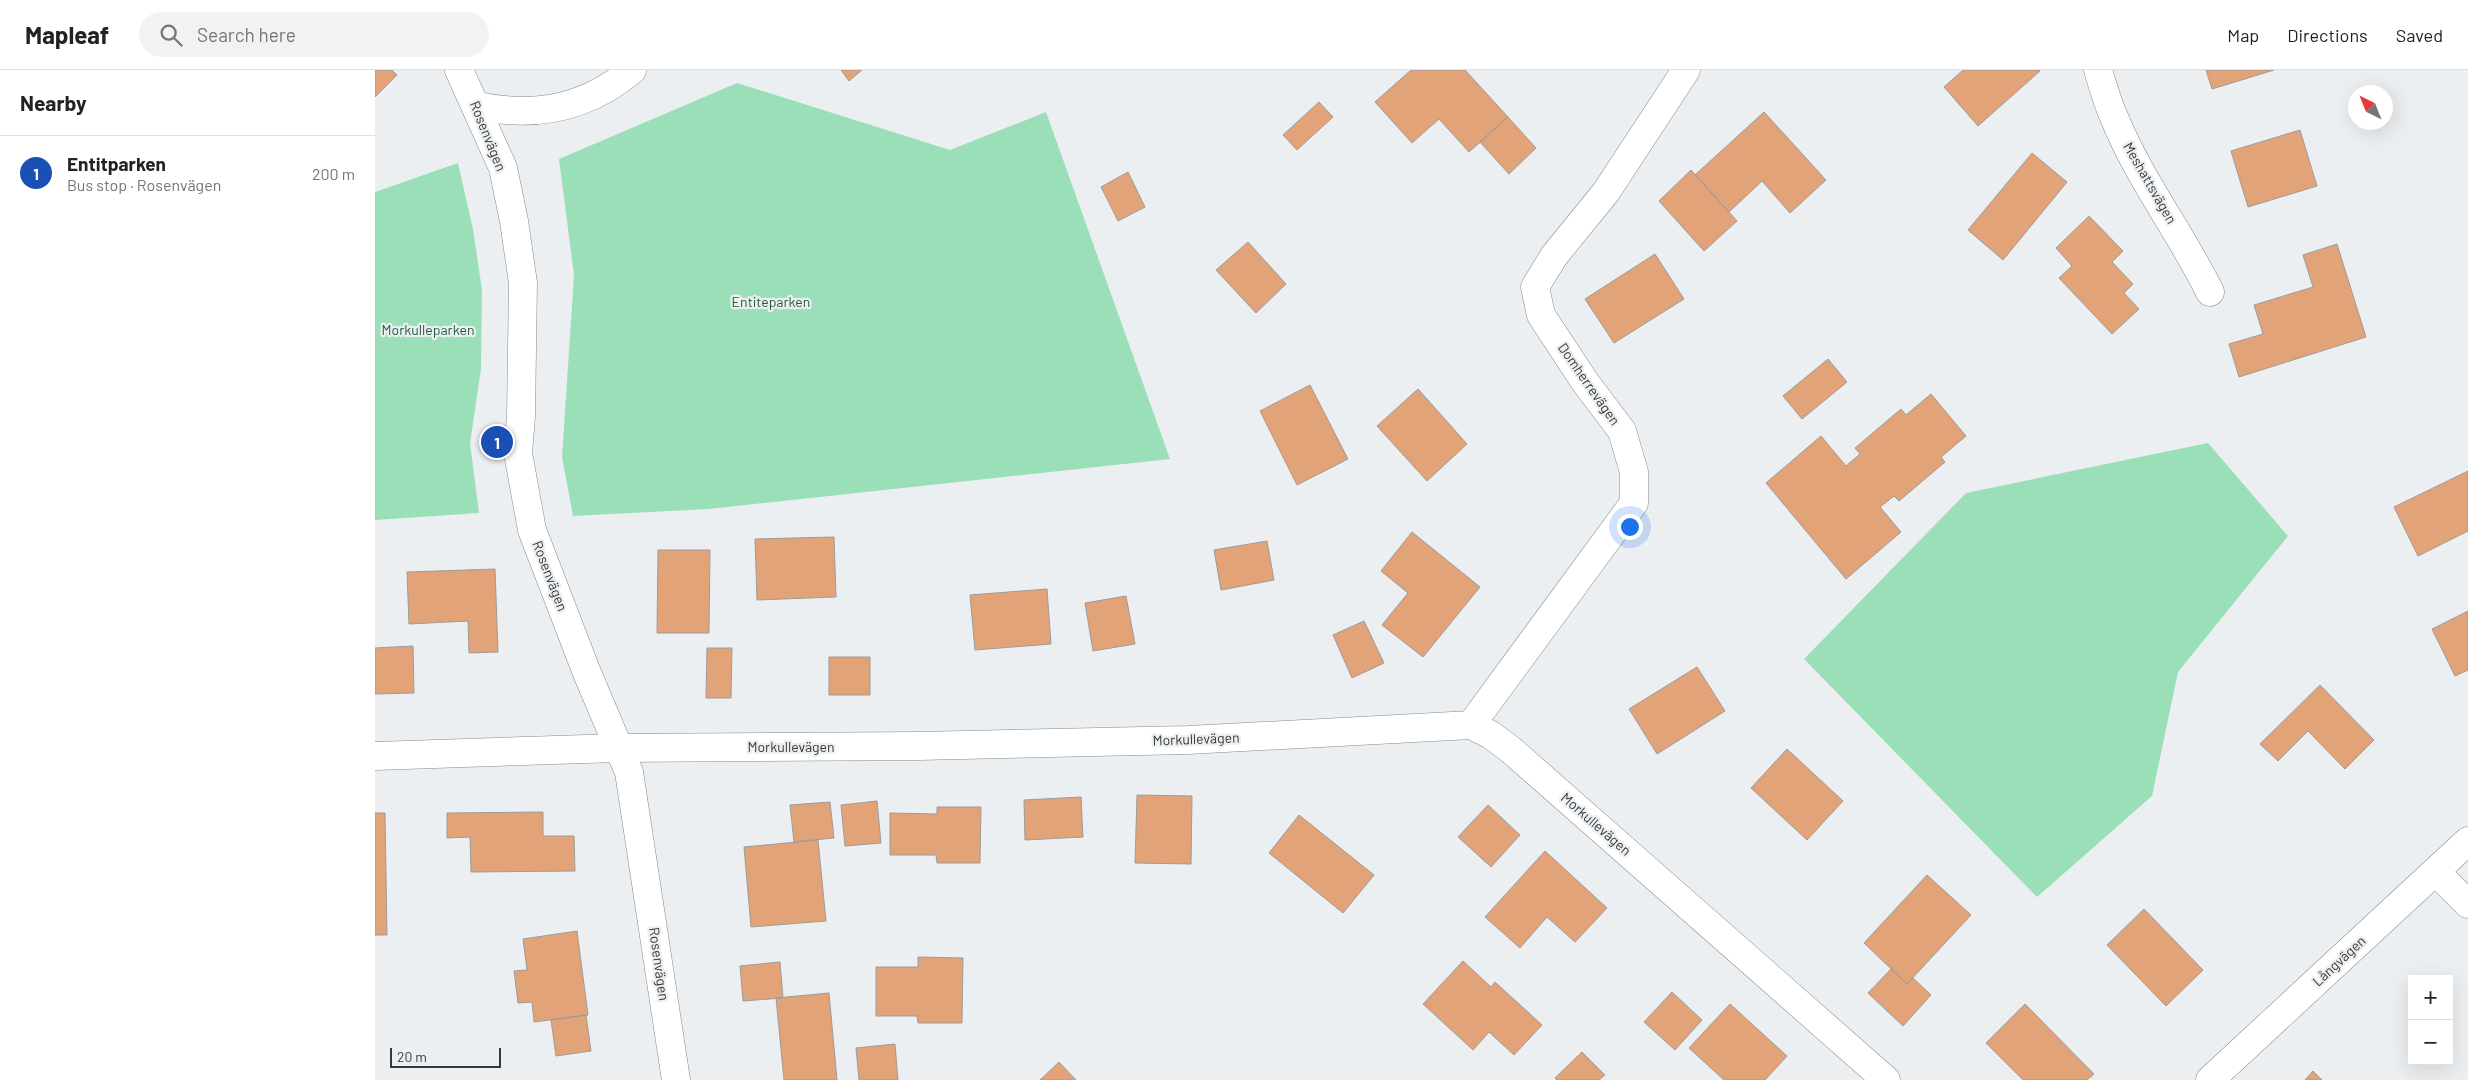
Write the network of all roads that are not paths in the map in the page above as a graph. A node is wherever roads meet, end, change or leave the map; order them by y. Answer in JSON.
{"nodes":[{"id":1,"x":459,"y":70,"type":"edge"},
{"id":2,"x":632,"y":70,"type":"edge"},
{"id":3,"x":1686,"y":70,"type":"edge"},
{"id":4,"x":2098,"y":70,"type":"edge"},
{"id":5,"x":477,"y":106,"type":"junction"},
{"id":6,"x":2210,"y":292,"type":"dead end"},
{"id":7,"x":1471,"y":725,"type":"junction"},
{"id":8,"x":617,"y":748,"type":"junction"},
{"id":9,"x":375,"y":756,"type":"edge"},
{"id":10,"x":2468,"y":841,"type":"edge"},
{"id":11,"x":2436,"y":872,"type":"junction"},
{"id":12,"x":2468,"y":904,"type":"edge"},
{"id":13,"x":676,"y":1080,"type":"edge"},
{"id":14,"x":1886,"y":1080,"type":"edge"},
{"id":15,"x":2210,"y":1080,"type":"edge"}],
"edges":[{"from":1,"to":5,"type":"street","name":"Rosenvägen"},
{"from":2,"to":5,"type":"street"},
{"from":3,"to":7,"type":"street","name":"Domherrevägen"},
{"from":4,"to":6,"type":"street","name":"Meshattsvägen"},
{"from":5,"to":8,"type":"street","name":"Rosenvägen"},
{"from":7,"to":8,"type":"street","name":"Morkullevägen"},
{"from":7,"to":14,"type":"street","name":"Morkullevägen"},
{"from":8,"to":9,"type":"street","name":"Morkullevägen"},
{"from":8,"to":13,"type":"street","name":"Rosenvägen"},
{"from":10,"to":11,"type":"street","name":"Långvägen"},
{"from":11,"to":12,"type":"street"},
{"from":11,"to":15,"type":"street","name":"Långvägen"}]}
